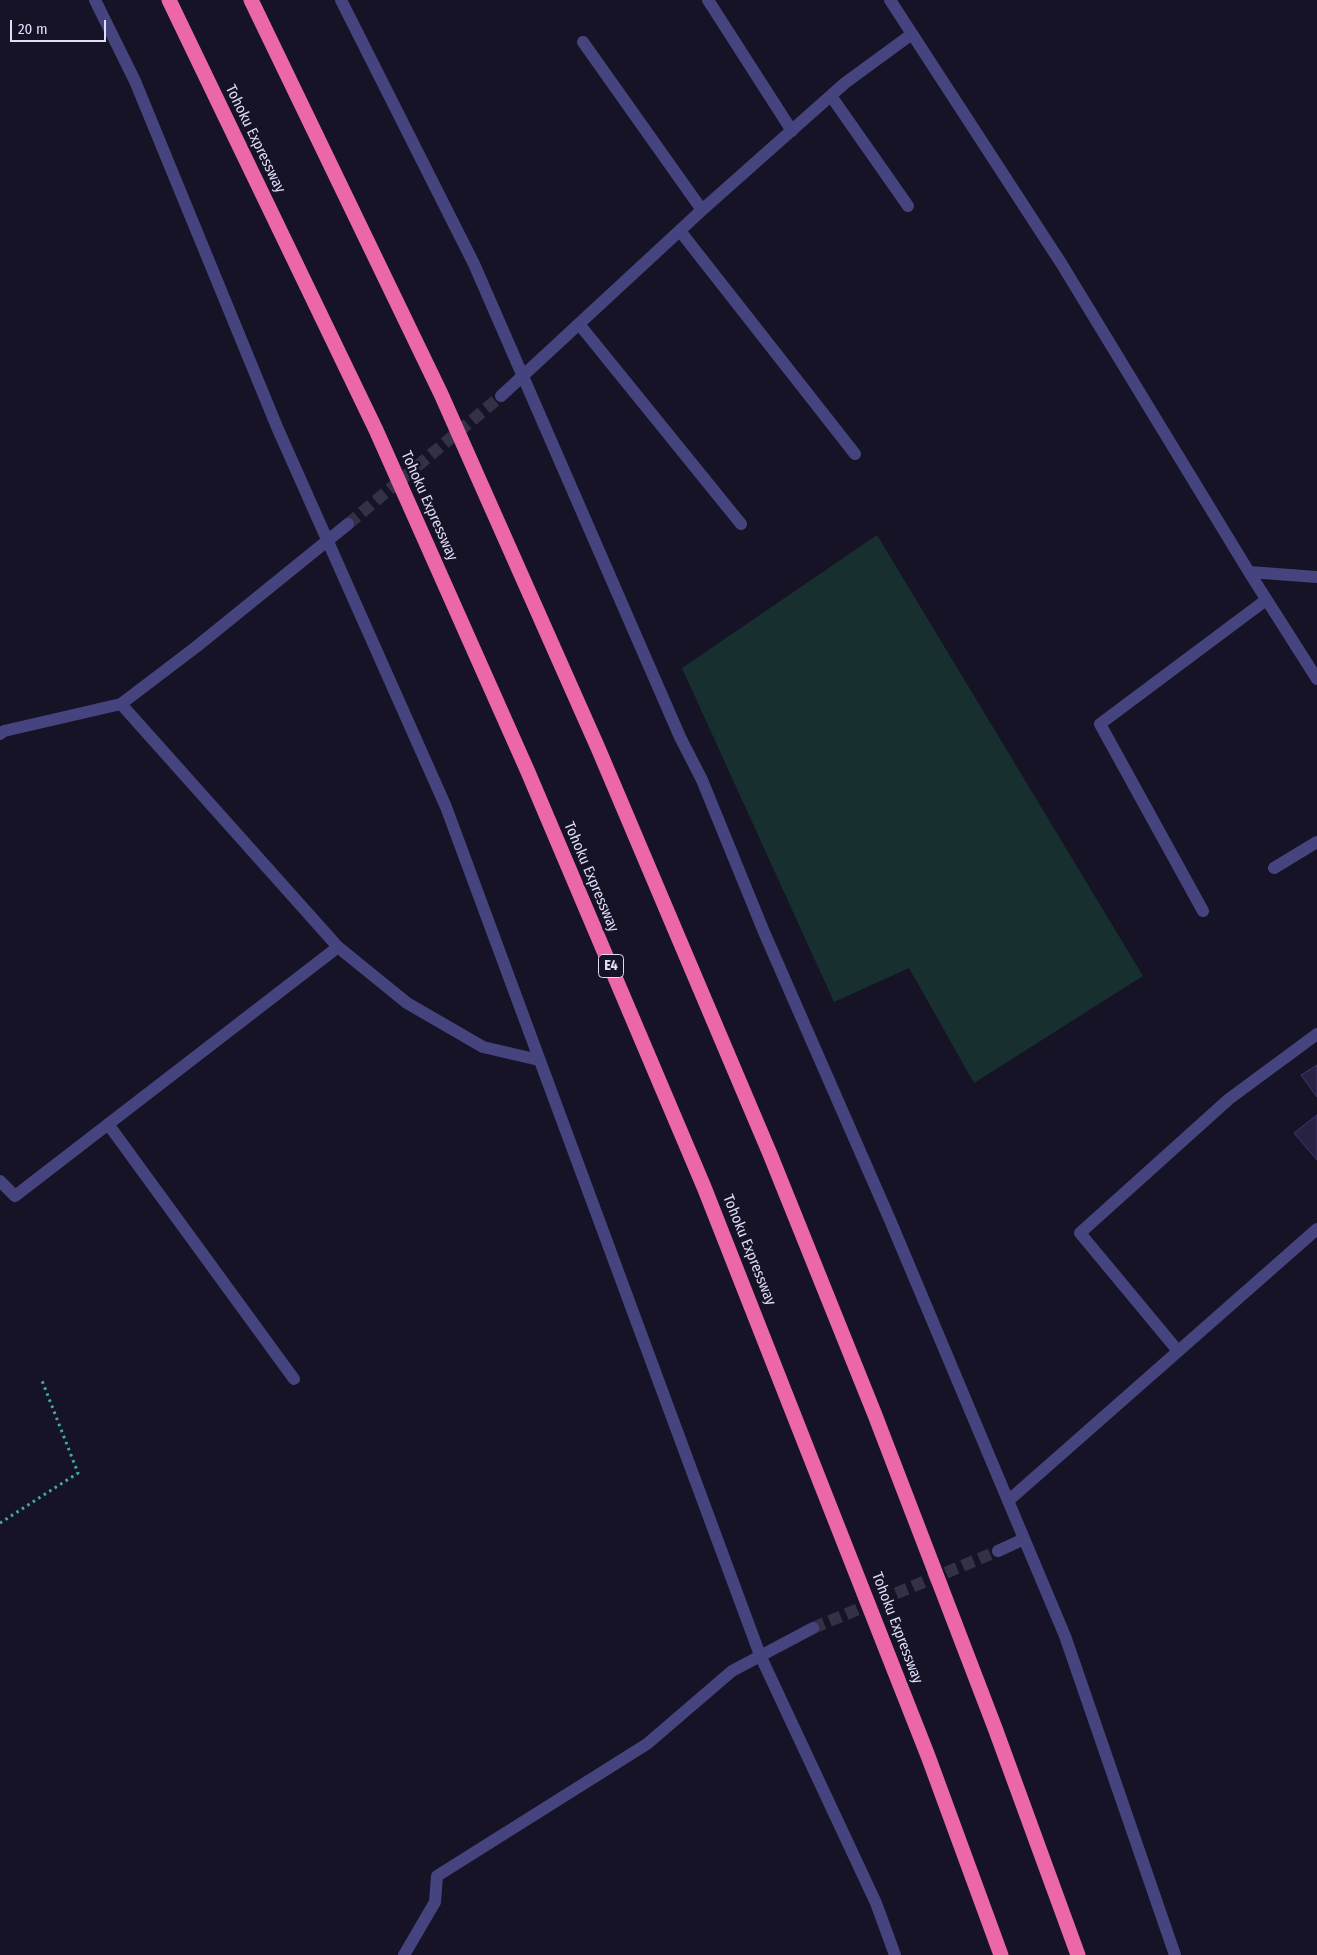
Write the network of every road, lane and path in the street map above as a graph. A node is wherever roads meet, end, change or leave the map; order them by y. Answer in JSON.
{"nodes":[{"id":1,"x":95,"y":0,"type":"edge"},
{"id":2,"x":169,"y":0,"type":"edge"},
{"id":3,"x":251,"y":0,"type":"edge"},
{"id":4,"x":341,"y":0,"type":"edge"},
{"id":5,"x":708,"y":0,"type":"edge"},
{"id":6,"x":890,"y":0,"type":"edge"},
{"id":7,"x":912,"y":34,"type":"junction"},
{"id":8,"x":583,"y":42,"type":"dead end"},
{"id":9,"x":831,"y":96,"type":"junction"},
{"id":10,"x":792,"y":131,"type":"junction"},
{"id":11,"x":908,"y":206,"type":"dead end"},
{"id":12,"x":702,"y":210,"type":"junction"},
{"id":13,"x":680,"y":231,"type":"junction"},
{"id":14,"x":579,"y":324,"type":"junction"},
{"id":15,"x":523,"y":376,"type":"junction"},
{"id":16,"x":501,"y":396,"type":"tunnel mouth"},
{"id":17,"x":855,"y":454,"type":"dead end"},
{"id":18,"x":348,"y":524,"type":"tunnel mouth"},
{"id":19,"x":740,"y":524,"type":"dead end"},
{"id":20,"x":327,"y":541,"type":"junction"},
{"id":21,"x":1249,"y":572,"type":"junction"},
{"id":22,"x":1317,"y":577,"type":"edge"},
{"id":23,"x":1266,"y":600,"type":"junction"},
{"id":24,"x":1317,"y":679,"type":"edge"},
{"id":25,"x":121,"y":704,"type":"junction"},
{"id":26,"x":0,"y":734,"type":"edge"},
{"id":27,"x":1317,"y":842,"type":"edge"},
{"id":28,"x":1274,"y":868,"type":"dead end"},
{"id":29,"x":1204,"y":911,"type":"dead end"},
{"id":30,"x":338,"y":947,"type":"junction"},
{"id":31,"x":1317,"y":1034,"type":"edge"},
{"id":32,"x":539,"y":1060,"type":"junction"},
{"id":33,"x":108,"y":1124,"type":"junction"},
{"id":34,"x":0,"y":1181,"type":"edge"},
{"id":35,"x":1317,"y":1228,"type":"edge"},
{"id":36,"x":1178,"y":1351,"type":"junction"},
{"id":37,"x":41,"y":1378,"type":"dead end"},
{"id":38,"x":294,"y":1378,"type":"dead end"},
{"id":39,"x":1008,"y":1501,"type":"junction"},
{"id":40,"x":0,"y":1523,"type":"edge"},
{"id":41,"x":1024,"y":1539,"type":"junction"},
{"id":42,"x":998,"y":1550,"type":"tunnel mouth"},
{"id":43,"x":813,"y":1628,"type":"tunnel mouth"},
{"id":44,"x":760,"y":1655,"type":"junction"},
{"id":45,"x":404,"y":1955,"type":"edge"},
{"id":46,"x":895,"y":1955,"type":"edge"},
{"id":47,"x":1001,"y":1955,"type":"edge"},
{"id":48,"x":1078,"y":1955,"type":"edge"},
{"id":49,"x":1175,"y":1955,"type":"edge"}],
"edges":[{"from":1,"to":20,"type":"street"},
{"from":2,"to":47,"type":"highway","name":"Tohoku Expressway","number":"E4"},
{"from":3,"to":48,"type":"highway"},
{"from":4,"to":15,"type":"street"},
{"from":5,"to":10,"type":"street"},
{"from":6,"to":7,"type":"street"},
{"from":7,"to":9,"type":"street"},
{"from":7,"to":21,"type":"street"},
{"from":8,"to":12,"type":"street"},
{"from":9,"to":10,"type":"street"},
{"from":9,"to":11,"type":"street"},
{"from":10,"to":12,"type":"street"},
{"from":12,"to":13,"type":"street"},
{"from":13,"to":14,"type":"street"},
{"from":13,"to":17,"type":"street"},
{"from":14,"to":15,"type":"street"},
{"from":14,"to":19,"type":"street"},
{"from":15,"to":16,"type":"street"},
{"from":15,"to":39,"type":"street"},
{"from":18,"to":20,"type":"street"},
{"from":20,"to":25,"type":"street"},
{"from":20,"to":32,"type":"street"},
{"from":21,"to":22,"type":"street"},
{"from":21,"to":23,"type":"street"},
{"from":23,"to":24,"type":"street"},
{"from":23,"to":29,"type":"street"},
{"from":25,"to":26,"type":"street"},
{"from":25,"to":30,"type":"street"},
{"from":27,"to":28,"type":"street"},
{"from":30,"to":32,"type":"street"},
{"from":30,"to":33,"type":"street"},
{"from":31,"to":36,"type":"street"},
{"from":32,"to":44,"type":"street"},
{"from":33,"to":34,"type":"street"},
{"from":33,"to":38,"type":"street"},
{"from":35,"to":36,"type":"street"},
{"from":36,"to":39,"type":"street"},
{"from":37,"to":40,"type":"path"},
{"from":39,"to":41,"type":"street"},
{"from":41,"to":42,"type":"street"},
{"from":41,"to":49,"type":"street"},
{"from":43,"to":44,"type":"street"},
{"from":44,"to":45,"type":"street"},
{"from":44,"to":46,"type":"street"}]}
